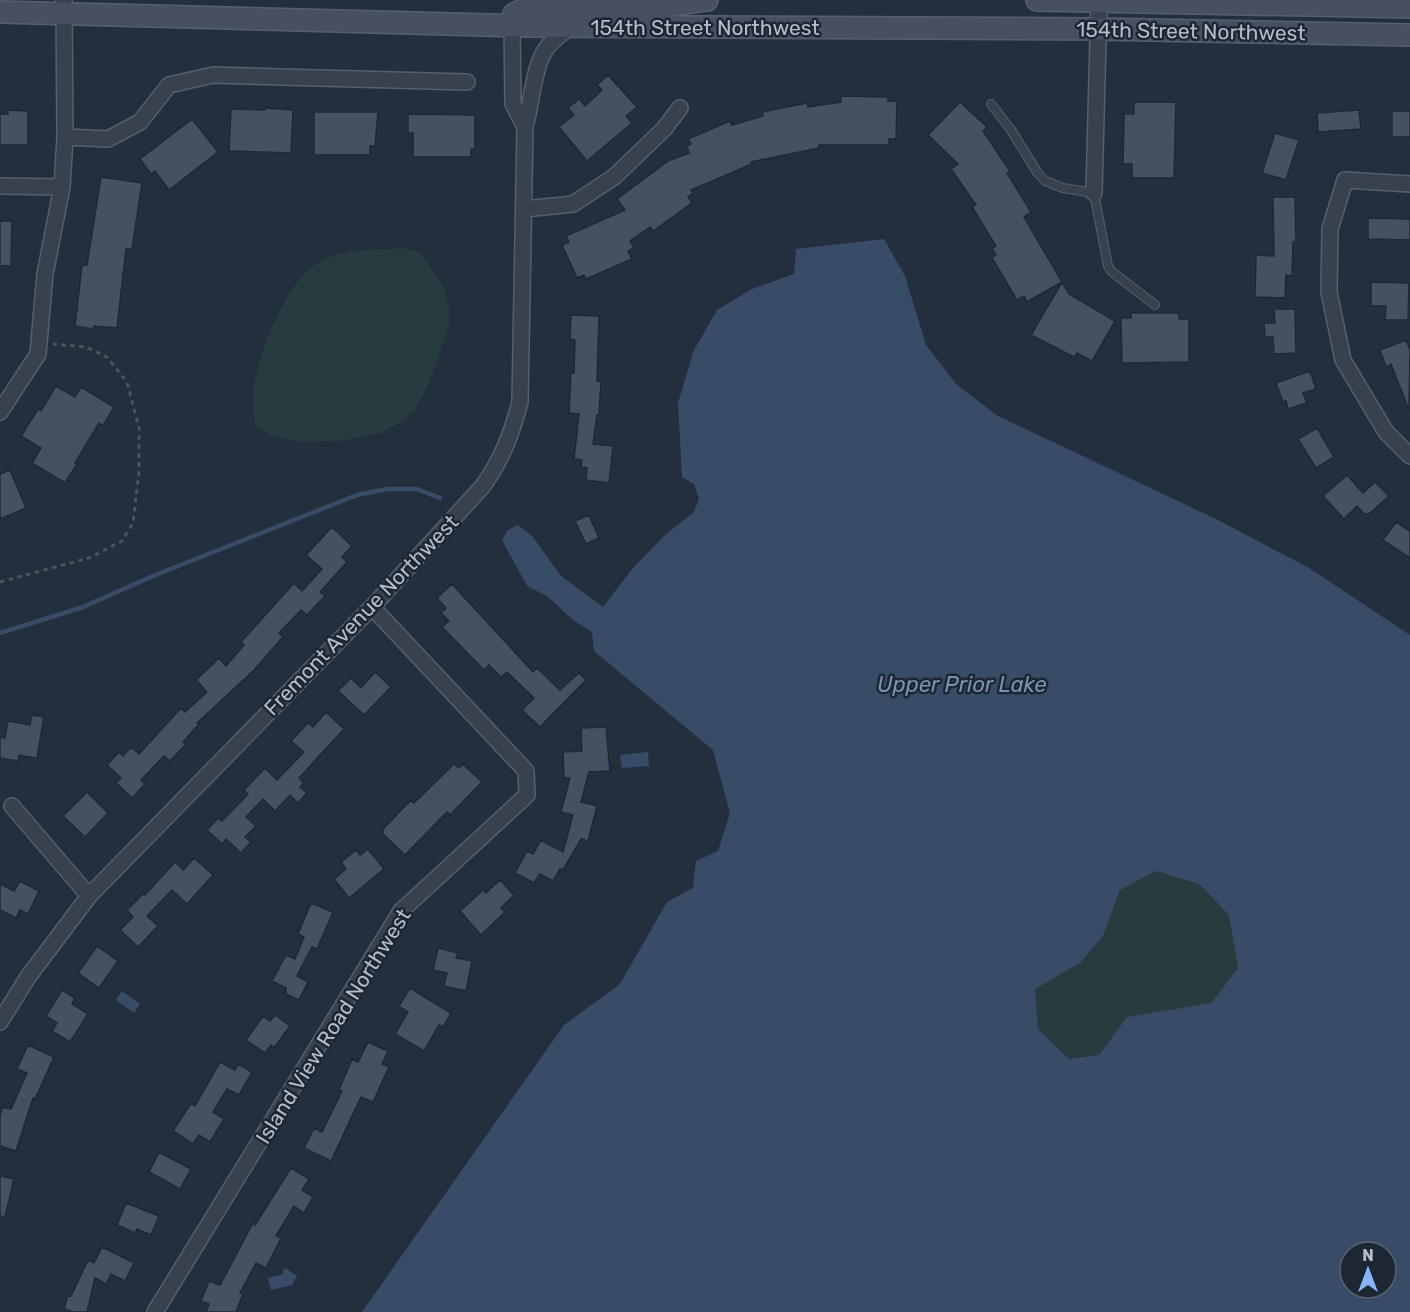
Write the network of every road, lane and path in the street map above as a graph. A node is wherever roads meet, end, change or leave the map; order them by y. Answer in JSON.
{"nodes":[{"id":1,"x":707,"y":0,"type":"edge"},
{"id":2,"x":1037,"y":0,"type":"edge"},
{"id":3,"x":1099,"y":0,"type":"edge"},
{"id":4,"x":64,"y":7,"type":"edge"},
{"id":5,"x":1410,"y":7,"type":"edge"},
{"id":6,"x":0,"y":12,"type":"edge"},
{"id":7,"x":512,"y":25,"type":"junction"},
{"id":8,"x":571,"y":26,"type":"junction"},
{"id":9,"x":1098,"y":29,"type":"junction"},
{"id":10,"x":1410,"y":35,"type":"edge"},
{"id":11,"x":467,"y":82,"type":"dead end"},
{"id":12,"x":991,"y":104,"type":"dead end"},
{"id":13,"x":680,"y":108,"type":"dead end"},
{"id":14,"x":525,"y":127,"type":"junction"},
{"id":15,"x":65,"y":137,"type":"junction"},
{"id":16,"x":1410,"y":184,"type":"edge"},
{"id":17,"x":0,"y":186,"type":"edge"},
{"id":18,"x":62,"y":187,"type":"junction"},
{"id":19,"x":1094,"y":193,"type":"junction"},
{"id":20,"x":524,"y":209,"type":"junction"},
{"id":21,"x":1155,"y":305,"type":"dead end"},
{"id":22,"x":39,"y":343,"type":"junction"},
{"id":23,"x":0,"y":412,"type":"edge"},
{"id":24,"x":1410,"y":456,"type":"edge"},
{"id":25,"x":0,"y":582,"type":"edge"},
{"id":26,"x":372,"y":607,"type":"junction"},
{"id":27,"x":12,"y":806,"type":"dead end"},
{"id":28,"x":89,"y":896,"type":"junction"},
{"id":29,"x":0,"y":1022,"type":"edge"},
{"id":30,"x":155,"y":1312,"type":"edge"}],
"edges":[{"from":1,"to":7,"type":"street"},
{"from":2,"to":3,"type":"street","name":"154th Street Northwest"},
{"from":3,"to":5,"type":"street","name":"154th Street Northwest"},
{"from":3,"to":9,"type":"street"},
{"from":4,"to":6,"type":"street","name":"154th Street Northwest"},
{"from":4,"to":7,"type":"street","name":"154th Street Northwest"},
{"from":4,"to":15,"type":"street"},
{"from":7,"to":8,"type":"street","name":"154th Street Northwest"},
{"from":7,"to":14,"type":"street","name":"Fremont Avenue Northwest"},
{"from":8,"to":9,"type":"street","name":"154th Street Northwest"},
{"from":8,"to":14,"type":"street","name":"Fremont Avenue Northwest"},
{"from":9,"to":10,"type":"street","name":"154th Street Northwest"},
{"from":9,"to":19,"type":"street"},
{"from":11,"to":15,"type":"street"},
{"from":12,"to":19,"type":"lane"},
{"from":13,"to":20,"type":"street"},
{"from":14,"to":20,"type":"street","name":"Fremont Avenue Northwest"},
{"from":15,"to":18,"type":"street"},
{"from":16,"to":24,"type":"street"},
{"from":17,"to":18,"type":"street"},
{"from":18,"to":22,"type":"street"},
{"from":19,"to":21,"type":"lane"},
{"from":20,"to":26,"type":"street","name":"Fremont Avenue Northwest"},
{"from":22,"to":23,"type":"street"},
{"from":22,"to":25,"type":"path"},
{"from":26,"to":28,"type":"street","name":"Fremont Avenue Northwest"},
{"from":26,"to":30,"type":"street","name":"Island View Road Northwest"},
{"from":27,"to":28,"type":"street"},
{"from":28,"to":29,"type":"street","name":"Fremont Avenue Northwest"}]}
